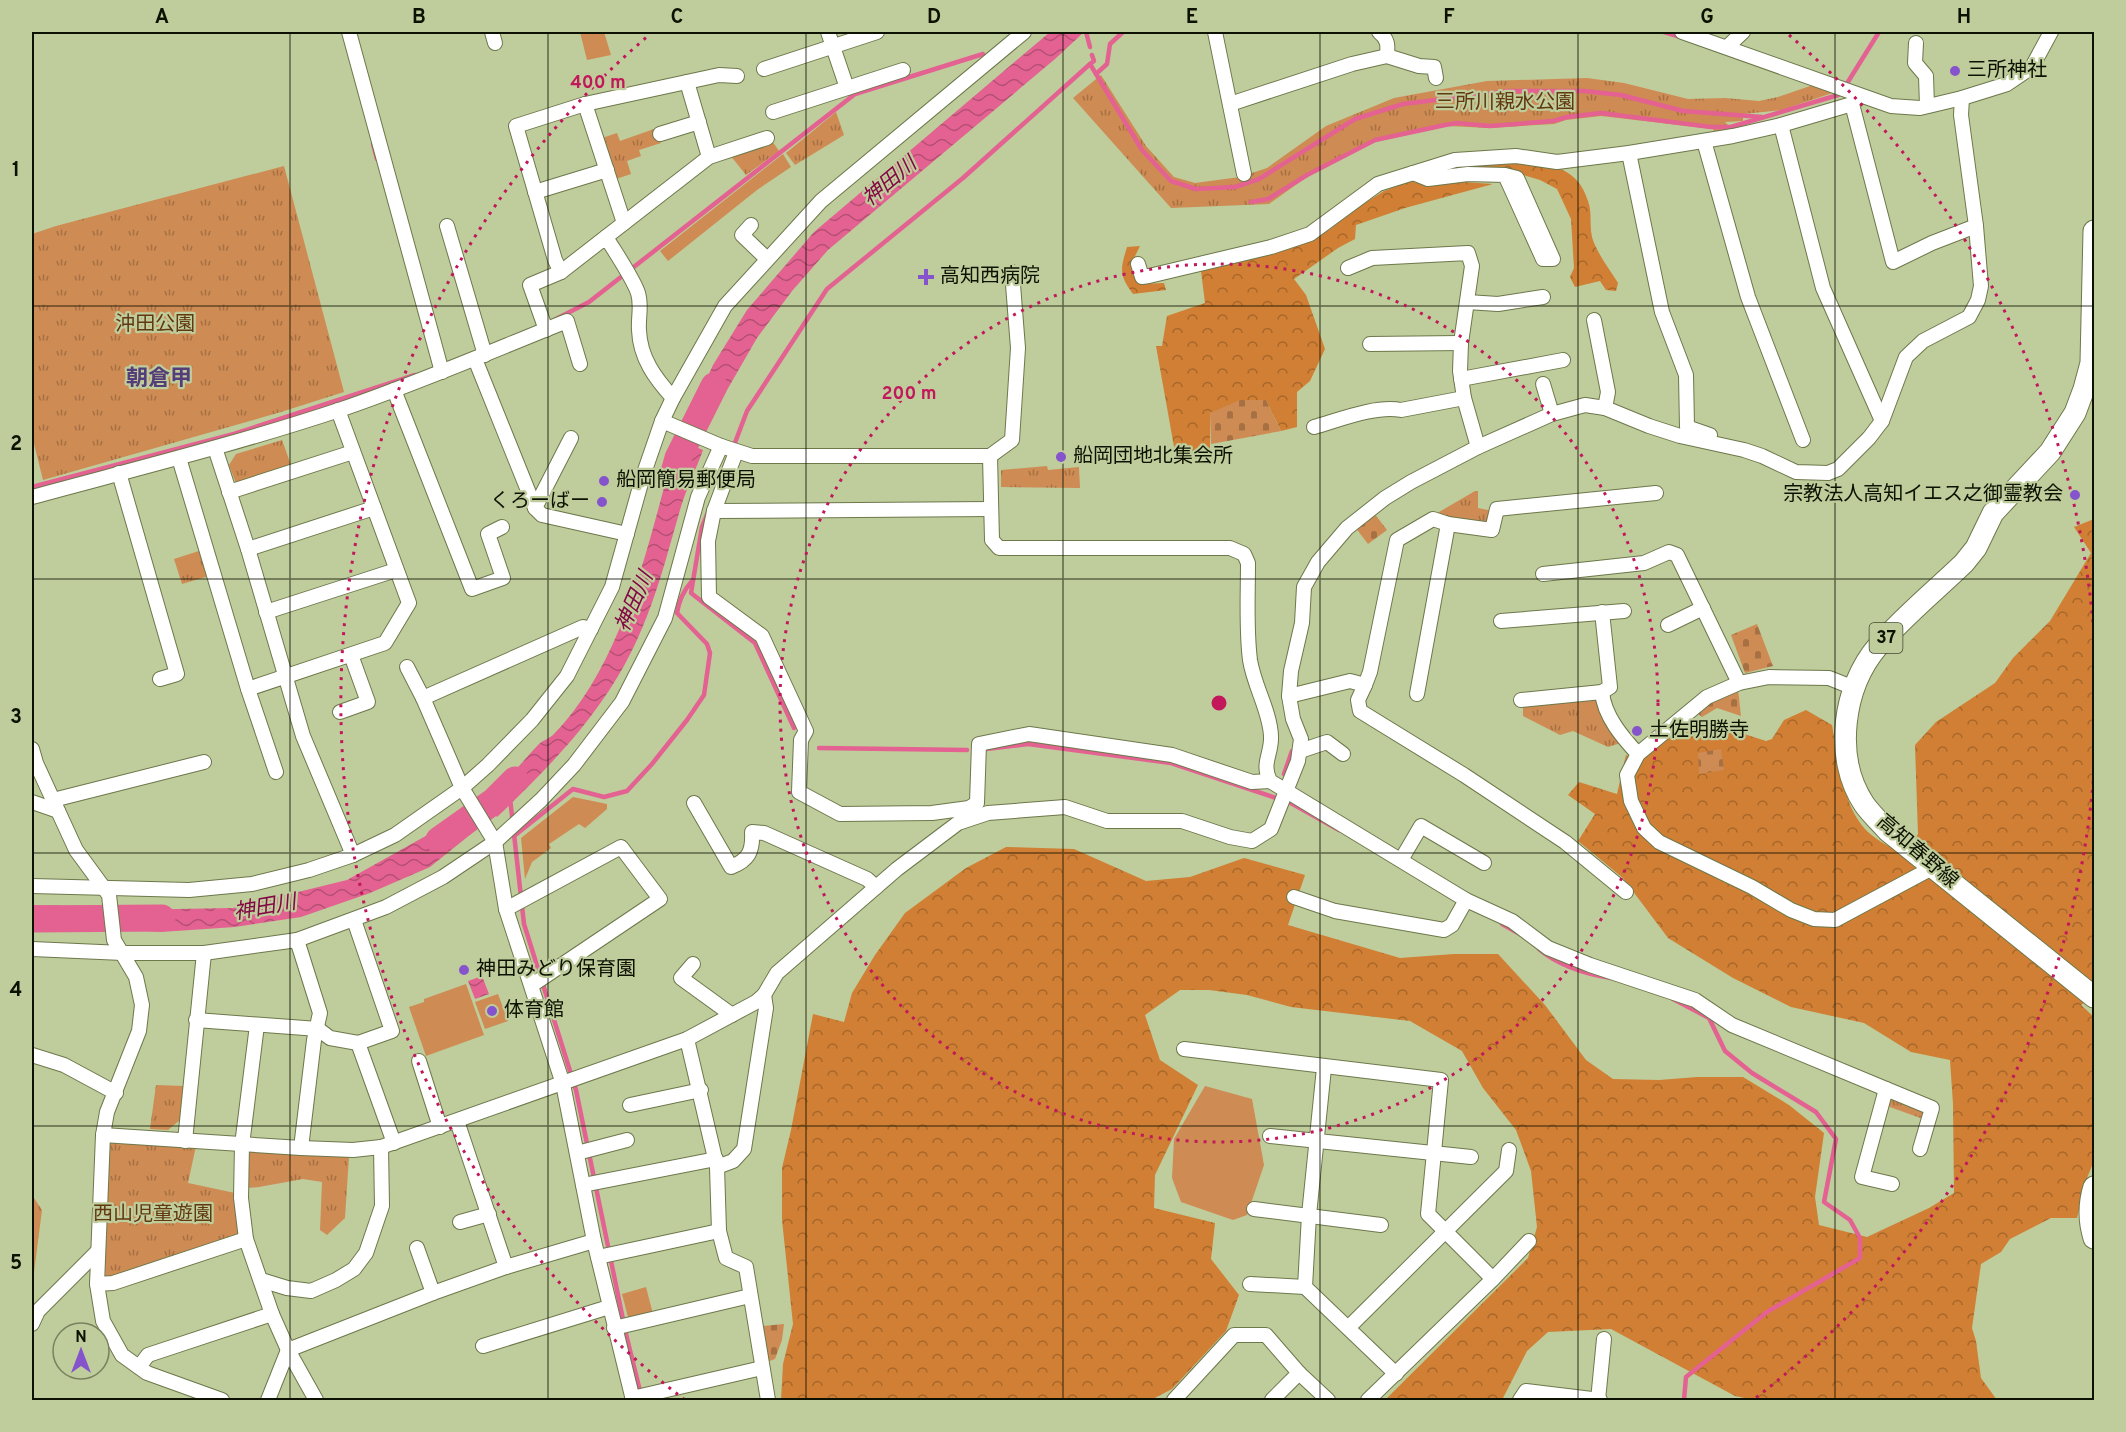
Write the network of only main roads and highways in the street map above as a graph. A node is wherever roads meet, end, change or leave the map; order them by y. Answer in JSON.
{"nodes":[{"id":1,"x":2094,"y":231,"type":"edge"},
{"id":2,"x":2094,"y":312,"type":"edge"},
{"id":3,"x":2094,"y":998,"type":"edge"},
{"id":4,"x":2094,"y":1187,"type":"edge"},
{"id":5,"x":2094,"y":1238,"type":"edge"}],
"edges":[{"from":1,"to":2,"type":"main road","name":"高知春野線","number":"37"},
{"from":2,"to":3,"type":"main road","name":"高知春野線","number":"37"},
{"from":4,"to":5,"type":"main road"}]}
